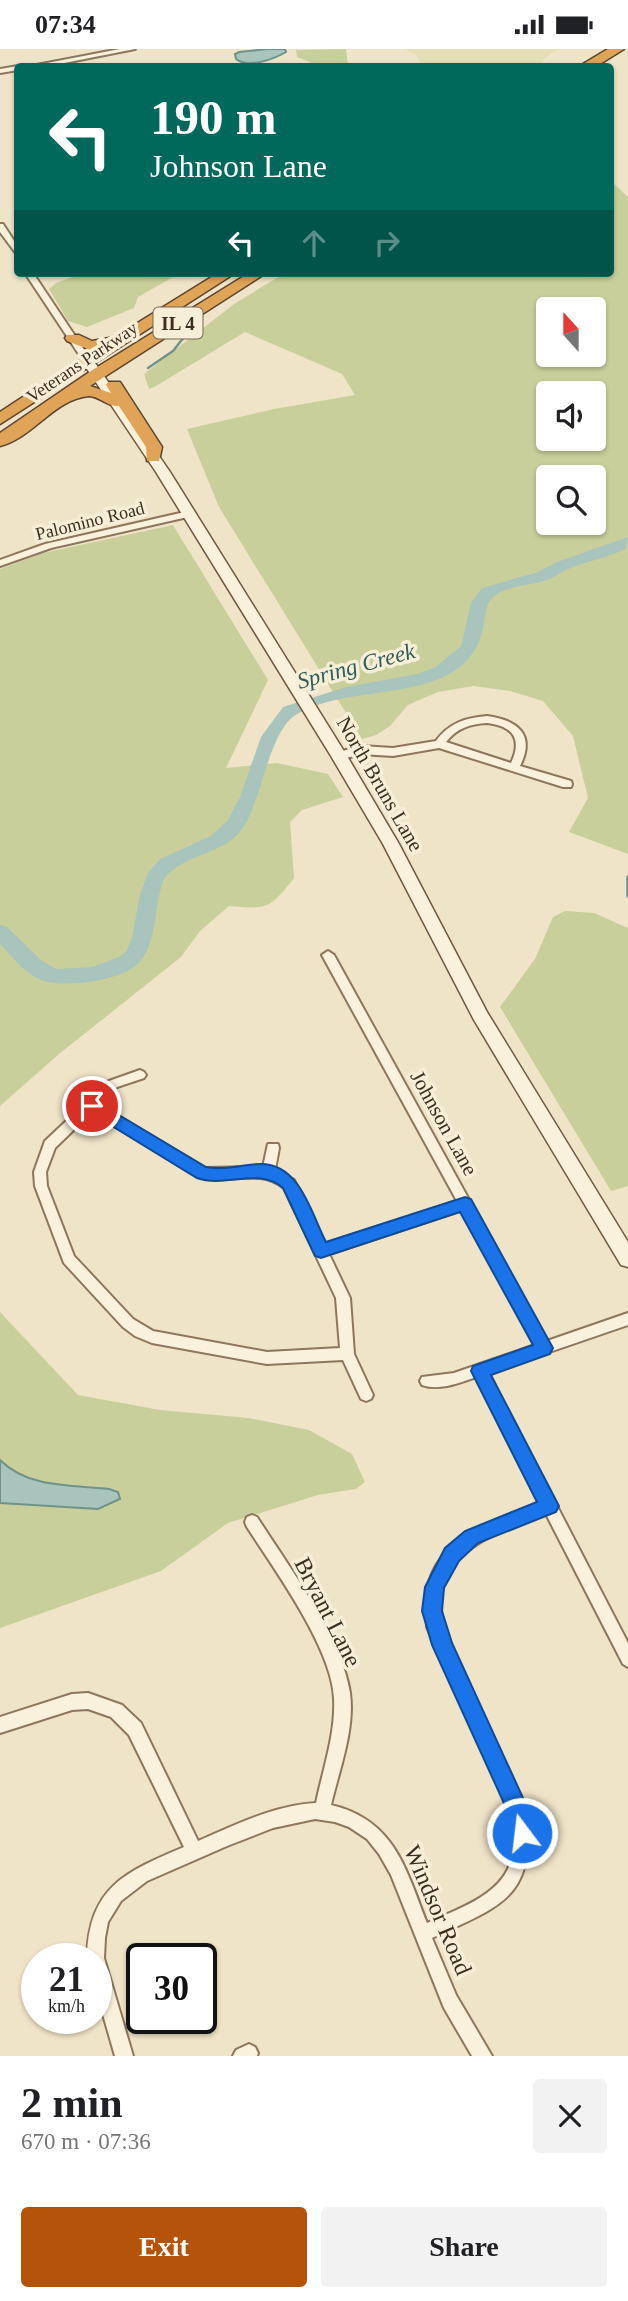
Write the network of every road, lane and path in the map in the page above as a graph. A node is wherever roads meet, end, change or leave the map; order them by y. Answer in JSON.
{"nodes":[{"id":1,"x":132,"y":49,"type":"edge"},
{"id":2,"x":618,"y":49,"type":"edge"},
{"id":3,"x":52,"y":63,"type":"edge"},
{"id":4,"x":592,"y":63,"type":"edge"},
{"id":5,"x":0,"y":226,"type":"edge"},
{"id":6,"x":14,"y":248,"type":"edge"},
{"id":7,"x":32,"y":277,"type":"edge"},
{"id":8,"x":221,"y":277,"type":"edge"},
{"id":9,"x":222,"y":277,"type":"edge"},
{"id":10,"x":253,"y":277,"type":"edge"},
{"id":11,"x":186,"y":298,"type":"junction"},
{"id":12,"x":71,"y":335,"type":"junction"},
{"id":13,"x":130,"y":353,"type":"junction"},
{"id":14,"x":92,"y":367,"type":"junction"},
{"id":15,"x":59,"y":379,"type":"junction"},
{"id":16,"x":116,"y":402,"type":"junction"},
{"id":17,"x":0,"y":419,"type":"edge"},
{"id":18,"x":0,"y":435,"type":"edge"},
{"id":19,"x":0,"y":443,"type":"edge"},
{"id":20,"x":153,"y":457,"type":"junction"},
{"id":21,"x":189,"y":514,"type":"junction"},
{"id":22,"x":0,"y":563,"type":"edge"},
{"id":23,"x":439,"y":744,"type":"junction"},
{"id":24,"x":339,"y":755,"type":"junction"},
{"id":25,"x":515,"y":766,"type":"junction"},
{"id":26,"x":567,"y":783,"type":"dead end"},
{"id":27,"x":328,"y":955,"type":"dead end"},
{"id":28,"x":140,"y":1075,"type":"dead end"},
{"id":29,"x":92,"y":1106,"type":"junction"},
{"id":30,"x":273,"y":1148,"type":"dead end"},
{"id":31,"x":268,"y":1172,"type":"junction"},
{"id":32,"x":465,"y":1204,"type":"junction"},
{"id":33,"x":321,"y":1251,"type":"junction"},
{"id":34,"x":628,"y":1259,"type":"edge"},
{"id":35,"x":628,"y":1319,"type":"edge"},
{"id":36,"x":544,"y":1348,"type":"junction"},
{"id":37,"x":347,"y":1354,"type":"junction"},
{"id":38,"x":480,"y":1371,"type":"junction"},
{"id":39,"x":427,"y":1381,"type":"dead end"},
{"id":40,"x":366,"y":1395,"type":"dead end"},
{"id":41,"x":549,"y":1506,"type":"junction"},
{"id":42,"x":252,"y":1522,"type":"dead end"},
{"id":43,"x":628,"y":1659,"type":"edge"},
{"id":44,"x":0,"y":1725,"type":"edge"},
{"id":45,"x":322,"y":1811,"type":"junction"},
{"id":46,"x":195,"y":1852,"type":"junction"},
{"id":47,"x":423,"y":1934,"type":"junction"},
{"id":48,"x":96,"y":1943,"type":"edge"},
{"id":49,"x":112,"y":2014,"type":"edge"},
{"id":50,"x":124,"y":2056,"type":"edge"},
{"id":51,"x":483,"y":2056,"type":"edge"}],
"edges":[{"from":1,"to":3,"type":"street"},
{"from":2,"to":4,"type":"highway"},
{"from":5,"to":6,"type":"street"},
{"from":7,"to":12,"type":"street","name":"North Bruns Lane"},
{"from":8,"to":11,"type":"highway","name":"Veterans Parkway","number":"IL 4"},
{"from":9,"to":14,"type":"highway"},
{"from":10,"to":13,"type":"highway","name":"Veterans Parkway","number":"IL 4"},
{"from":11,"to":12,"type":"highway"},
{"from":11,"to":14,"type":"highway","name":"Veterans Parkway","number":"IL 4"},
{"from":12,"to":14,"type":"street","name":"North Bruns Lane"},
{"from":12,"to":15,"type":"highway"},
{"from":13,"to":14,"type":"highway","name":"Veterans Parkway","number":"IL 4"},
{"from":13,"to":20,"type":"highway"},
{"from":14,"to":15,"type":"highway","name":"Veterans Parkway","number":"IL 4"},
{"from":14,"to":16,"type":"main road","name":"North Bruns Lane"},
{"from":14,"to":18,"type":"highway"},
{"from":14,"to":19,"type":"highway","name":"Veterans Parkway","number":"IL 4"},
{"from":15,"to":17,"type":"highway","name":"Veterans Parkway","number":"IL 4"},
{"from":16,"to":19,"type":"highway"},
{"from":16,"to":20,"type":"main road","name":"North Bruns Lane"},
{"from":20,"to":21,"type":"main road","name":"North Bruns Lane"},
{"from":21,"to":22,"type":"street","name":"Palomino Road"},
{"from":21,"to":24,"type":"main road","name":"North Bruns Lane"},
{"from":23,"to":24,"type":"street"},
{"from":23,"to":25,"type":"street"},
{"from":23,"to":25,"type":"street"},
{"from":24,"to":34,"type":"main road","name":"North Bruns Lane"},
{"from":25,"to":26,"type":"street"},
{"from":27,"to":32,"type":"street","name":"Johnson Lane"},
{"from":28,"to":29,"type":"street"},
{"from":29,"to":31,"type":"street"},
{"from":29,"to":37,"type":"street"},
{"from":30,"to":31,"type":"street"},
{"from":31,"to":33,"type":"street"},
{"from":32,"to":33,"type":"street"},
{"from":32,"to":36,"type":"street","name":"Johnson Lane"},
{"from":33,"to":37,"type":"street"},
{"from":35,"to":36,"type":"street"},
{"from":36,"to":38,"type":"street"},
{"from":37,"to":40,"type":"street"},
{"from":38,"to":39,"type":"street"},
{"from":38,"to":41,"type":"street"},
{"from":41,"to":43,"type":"street"},
{"from":41,"to":47,"type":"street"},
{"from":42,"to":45,"type":"street","name":"Bryant Lane"},
{"from":44,"to":46,"type":"street"},
{"from":45,"to":46,"type":"street","name":"Windsor Road"},
{"from":45,"to":47,"type":"street","name":"Windsor Road"},
{"from":46,"to":48,"type":"street","name":"Windsor Road"},
{"from":47,"to":51,"type":"street","name":"Windsor Road"},
{"from":49,"to":50,"type":"street"}]}
